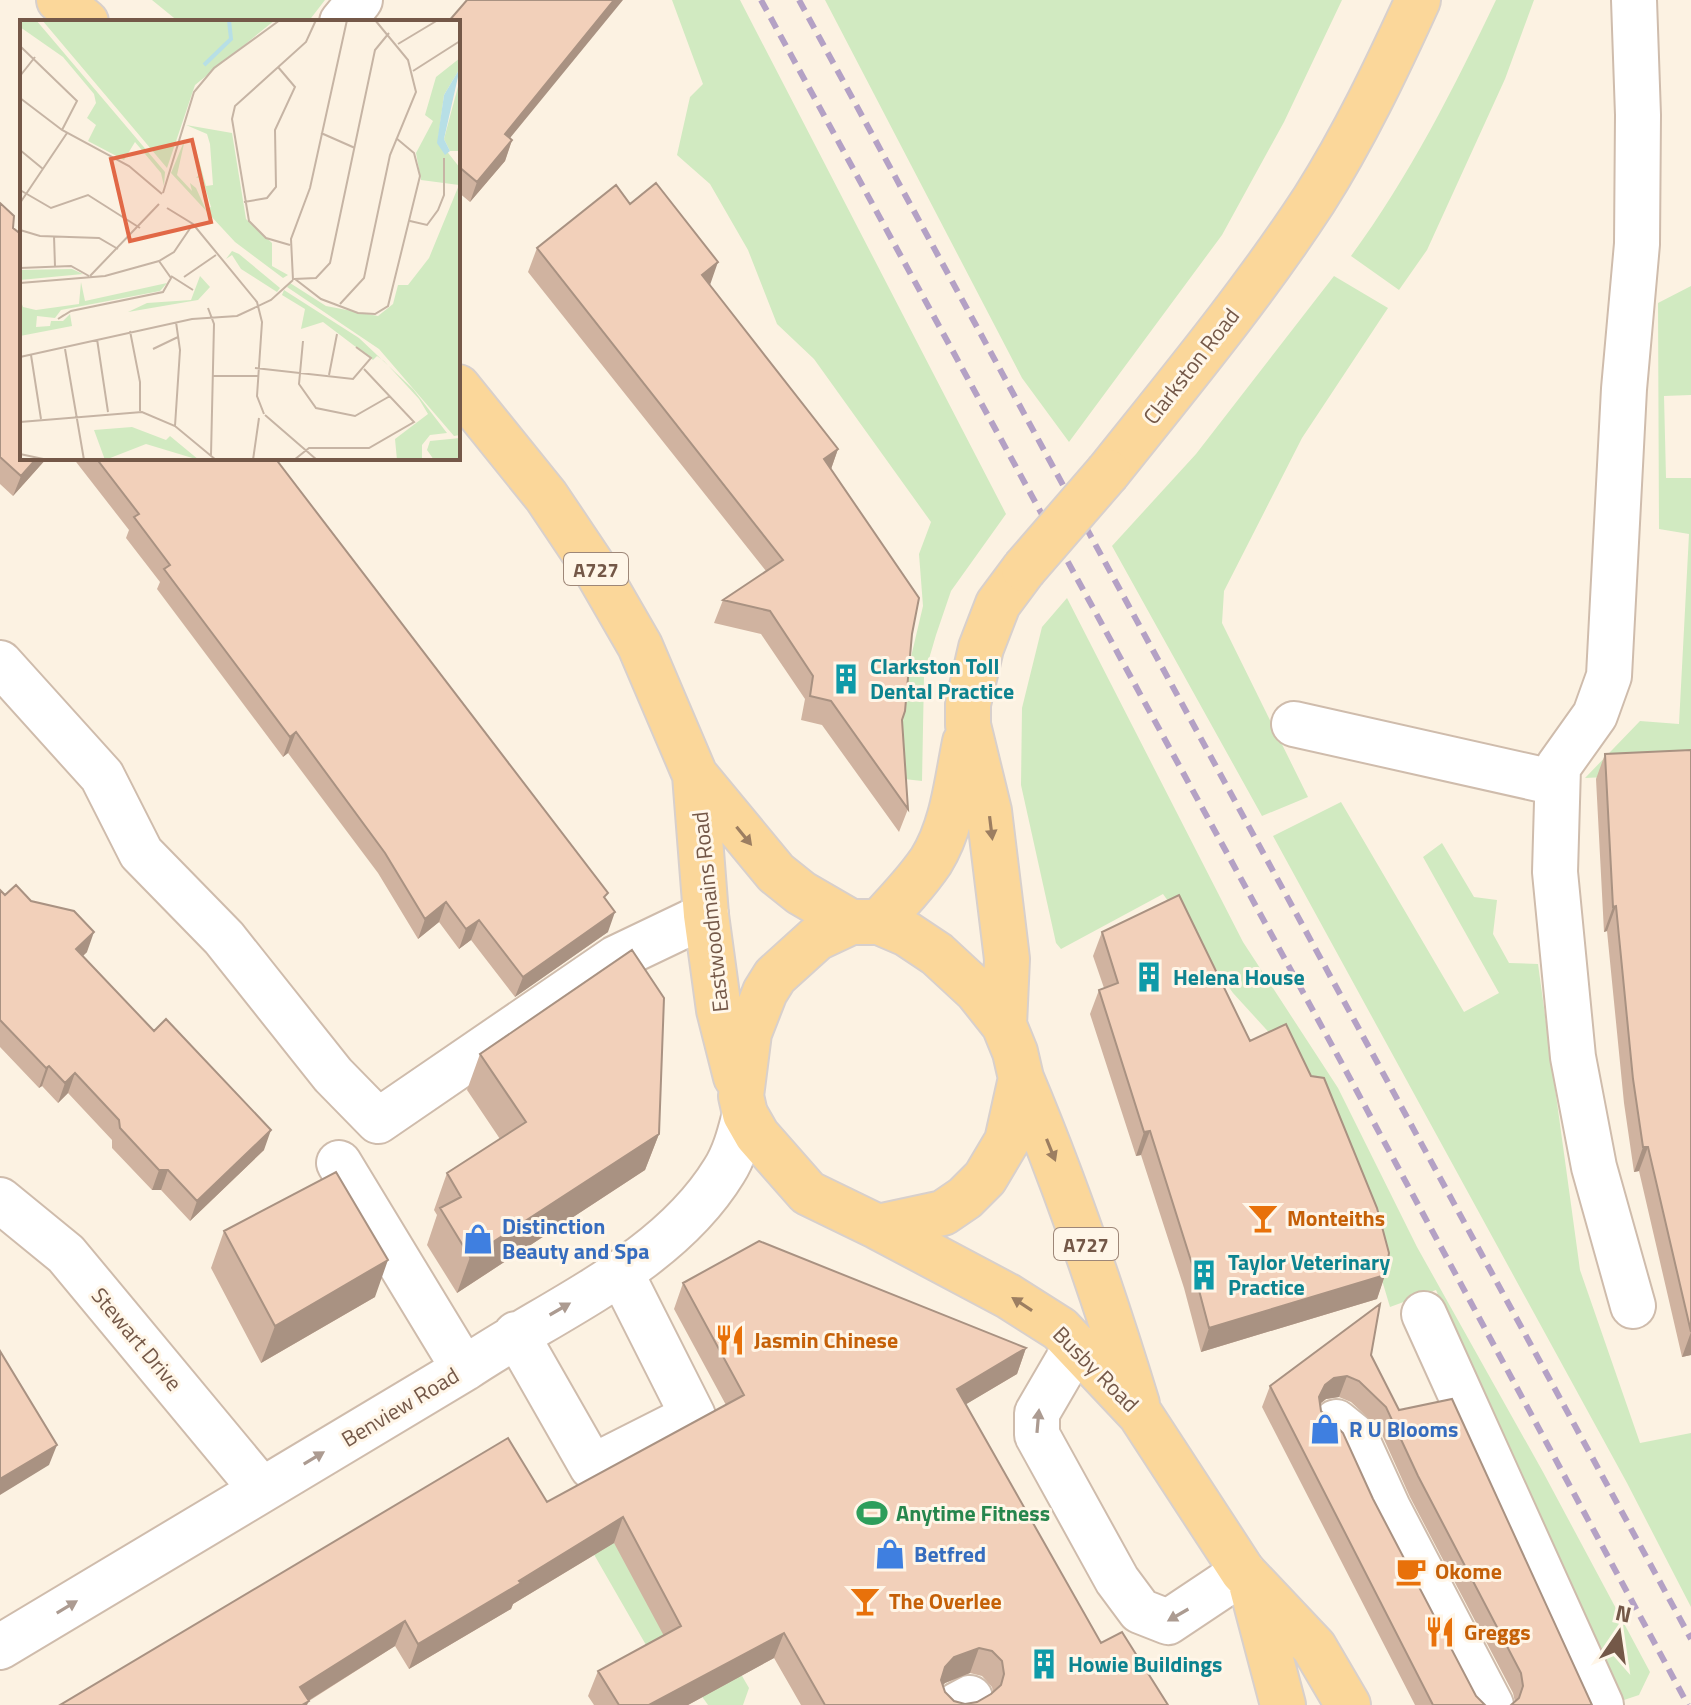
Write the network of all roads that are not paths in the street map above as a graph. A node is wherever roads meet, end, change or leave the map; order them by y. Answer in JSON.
{"nodes":[{"id":1,"x":59,"y":0,"type":"edge"},
{"id":2,"x":360,"y":0,"type":"edge"},
{"id":3,"x":1418,"y":0,"type":"edge"},
{"id":4,"x":1634,"y":0,"type":"edge"},
{"id":5,"x":84,"y":20,"type":"edge"},
{"id":6,"x":344,"y":20,"type":"edge"},
{"id":7,"x":460,"y":389,"type":"edge"},
{"id":8,"x":0,"y":663,"type":"edge"},
{"id":9,"x":1294,"y":724,"type":"dead end"},
{"id":10,"x":968,"y":725,"type":"junction"},
{"id":11,"x":695,"y":775,"type":"junction"},
{"id":12,"x":1557,"y":783,"type":"junction"},
{"id":13,"x":706,"y":915,"type":"junction"},
{"id":14,"x":865,"y":922,"type":"junction"},
{"id":15,"x":1004,"y":1025,"type":"junction"},
{"id":16,"x":1021,"y":1078,"type":"junction"},
{"id":17,"x":743,"y":1105,"type":"junction"},
{"id":18,"x":339,"y":1163,"type":"dead end"},
{"id":19,"x":0,"y":1200,"type":"edge"},
{"id":20,"x":878,"y":1227,"type":"junction"},
{"id":21,"x":621,"y":1273,"type":"junction"},
{"id":22,"x":1633,"y":1306,"type":"dead end"},
{"id":23,"x":1424,"y":1314,"type":"dead end"},
{"id":24,"x":516,"y":1334,"type":"junction"},
{"id":25,"x":1076,"y":1346,"type":"junction"},
{"id":26,"x":464,"y":1369,"type":"junction"},
{"id":27,"x":1140,"y":1414,"type":"junction"},
{"id":28,"x":1336,"y":1422,"type":"edge"},
{"id":29,"x":262,"y":1490,"type":"junction"},
{"id":30,"x":1247,"y":1576,"type":"junction"},
{"id":31,"x":0,"y":1647,"type":"edge"},
{"id":32,"x":1332,"y":1693,"type":"edge"},
{"id":33,"x":1283,"y":1705,"type":"edge"},
{"id":34,"x":1491,"y":1705,"type":"edge"},
{"id":35,"x":1601,"y":1705,"type":"edge"}],
"edges":[{"from":1,"to":5,"type":"main road"},
{"from":2,"to":6,"type":"street"},
{"from":3,"to":10,"type":"main road","name":"Clarkston Road","bridge":true},
{"from":4,"to":12,"type":"street"},
{"from":7,"to":11,"type":"main road","name":"Eastwoodmains Road","number":"A727"},
{"from":8,"to":13,"type":"street"},
{"from":9,"to":12,"type":"street"},
{"from":10,"to":14,"type":"main road","name":"Clarkston Road"},
{"from":10,"to":15,"type":"main road","name":"Clarkston Road","one_way":true},
{"from":11,"to":13,"type":"main road","name":"Eastwoodmains Road","number":"A727"},
{"from":11,"to":14,"type":"main road","name":"Eastwoodmains Road","number":"A727","one_way":true},
{"from":12,"to":22,"type":"street"},
{"from":13,"to":17,"type":"main road","name":"Eastwoodmains Road","number":"A727"},
{"from":14,"to":15,"type":"main road"},
{"from":14,"to":17,"type":"main road"},
{"from":15,"to":16,"type":"main road"},
{"from":16,"to":20,"type":"main road"},
{"from":16,"to":27,"type":"main road","number":"A727","one_way":true},
{"from":17,"to":20,"type":"main road"},
{"from":17,"to":21,"type":"street","name":"Benview Road"},
{"from":18,"to":26,"type":"street"},
{"from":19,"to":29,"type":"street","name":"Stewart Drive"},
{"from":25,"to":20,"type":"main road","name":"Busby Road","number":"A727","one_way":true},
{"from":24,"to":21,"type":"street","name":"Benview Road","one_way":true},
{"from":21,"to":24,"type":"street"},
{"from":23,"to":35,"type":"street"},
{"from":24,"to":26,"type":"street","name":"Benview Road"},
{"from":25,"to":27,"type":"main road","name":"Busby Road","number":"A727"},
{"from":30,"to":25,"type":"street","one_way":true},
{"from":29,"to":26,"type":"street","name":"Benview Road","one_way":true},
{"from":27,"to":30,"type":"main road","name":"Busby Road","number":"A727"},
{"from":28,"to":34,"type":"street"},
{"from":31,"to":29,"type":"street","name":"Benview Road","one_way":true},
{"from":30,"to":32,"type":"main road","name":"Busby Road","number":"A727"},
{"from":30,"to":33,"type":"main road","name":"Busby Road","number":"A727"}]}
